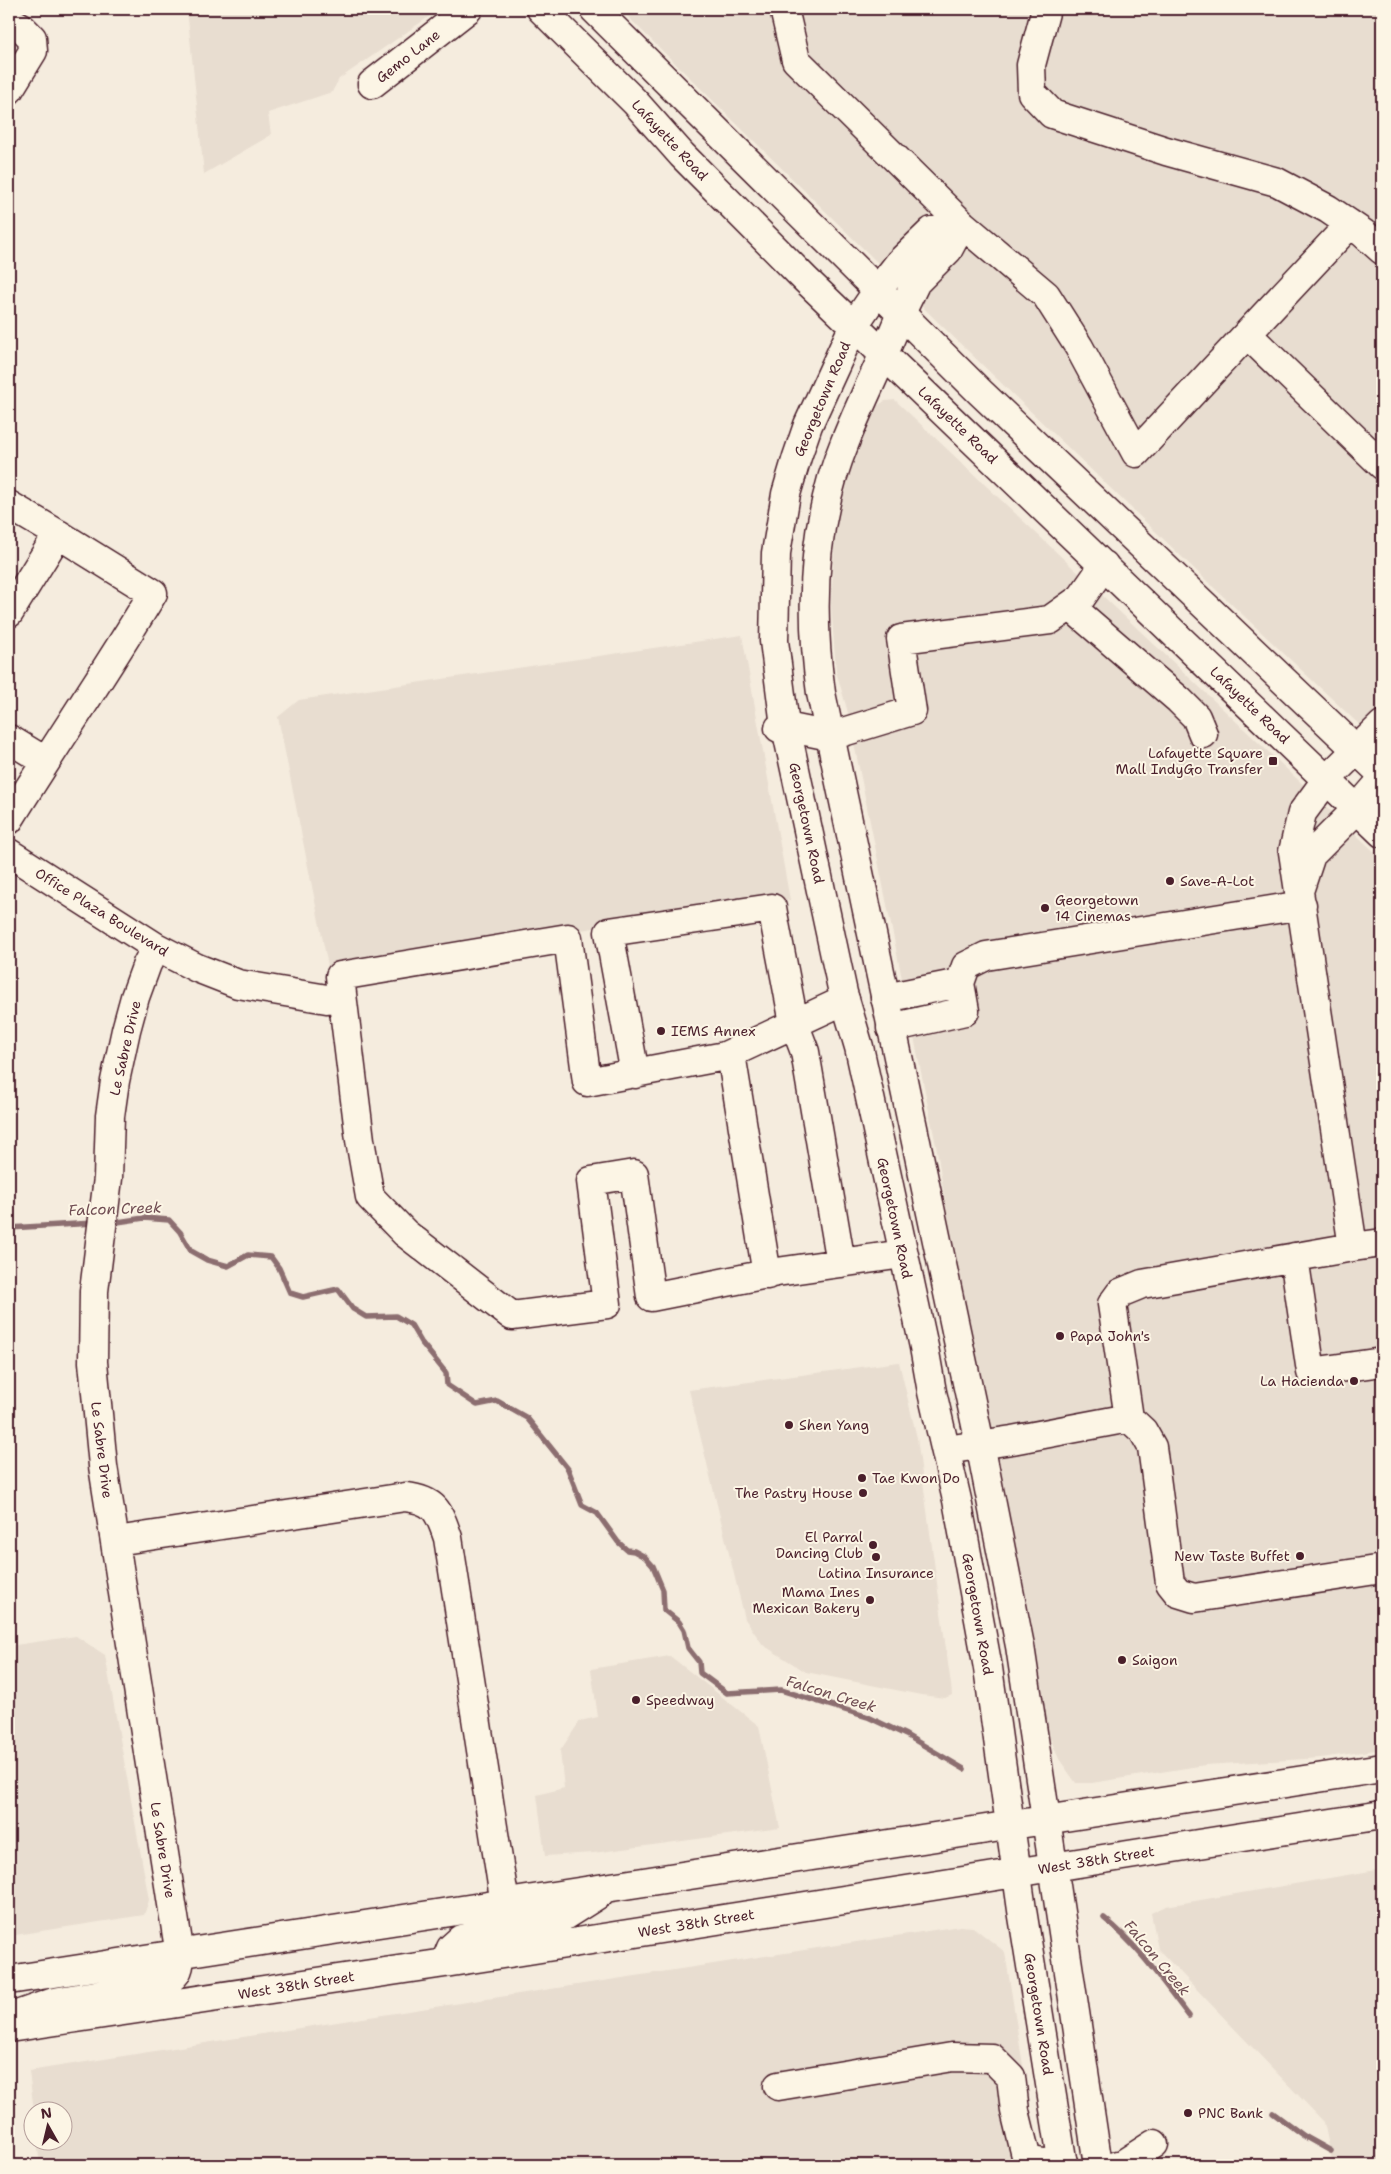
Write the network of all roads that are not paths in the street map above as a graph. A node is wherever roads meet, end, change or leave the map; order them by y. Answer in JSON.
{"nodes":[{"id":1,"x":468,"y":9,"type":"edge"},
{"id":2,"x":542,"y":9,"type":"edge"},
{"id":3,"x":594,"y":9,"type":"edge"},
{"id":4,"x":784,"y":9,"type":"edge"},
{"id":5,"x":1046,"y":9,"type":"edge"},
{"id":6,"x":9,"y":20,"type":"edge"},
{"id":7,"x":372,"y":84,"type":"dead end"},
{"id":8,"x":9,"y":90,"type":"edge"},
{"id":9,"x":962,"y":224,"type":"junction"},
{"id":10,"x":1350,"y":224,"type":"junction"},
{"id":11,"x":1382,"y":250,"type":"edge"},
{"id":12,"x":878,"y":290,"type":"junction"},
{"id":13,"x":901,"y":313,"type":"junction"},
{"id":14,"x":854,"y":325,"type":"junction"},
{"id":15,"x":1247,"y":334,"type":"junction"},
{"id":16,"x":884,"y":355,"type":"junction"},
{"id":17,"x":1382,"y":465,"type":"edge"},
{"id":18,"x":9,"y":505,"type":"edge"},
{"id":19,"x":58,"y":534,"type":"junction"},
{"id":20,"x":1104,"y":565,"type":"junction"},
{"id":21,"x":1070,"y":606,"type":"junction"},
{"id":22,"x":9,"y":613,"type":"edge"},
{"id":23,"x":1382,"y":725,"type":"edge"},
{"id":24,"x":782,"y":728,"type":"junction"},
{"id":25,"x":1203,"y":734,"type":"dead end"},
{"id":26,"x":830,"y":736,"type":"junction"},
{"id":27,"x":9,"y":739,"type":"edge"},
{"id":28,"x":1358,"y":750,"type":"junction"},
{"id":29,"x":46,"y":761,"type":"junction"},
{"id":30,"x":1382,"y":774,"type":"edge"},
{"id":31,"x":1328,"y":780,"type":"junction"},
{"id":32,"x":1382,"y":780,"type":"edge"},
{"id":33,"x":1357,"y":809,"type":"junction"},
{"id":34,"x":9,"y":820,"type":"edge"},
{"id":35,"x":1382,"y":833,"type":"edge"},
{"id":36,"x":9,"y":853,"type":"edge"},
{"id":37,"x":1301,"y":897,"type":"junction"},
{"id":38,"x":156,"y":947,"type":"junction"},
{"id":39,"x":960,"y":983,"type":"junction"},
{"id":40,"x":342,"y":994,"type":"junction"},
{"id":41,"x":884,"y":998,"type":"junction"},
{"id":42,"x":845,"y":1000,"type":"junction"},
{"id":43,"x":794,"y":1024,"type":"junction"},
{"id":44,"x":891,"y":1028,"type":"junction"},
{"id":45,"x":730,"y":1054,"type":"junction"},
{"id":46,"x":635,"y":1074,"type":"junction"},
{"id":47,"x":1382,"y":1243,"type":"edge"},
{"id":48,"x":1353,"y":1247,"type":"junction"},
{"id":49,"x":903,"y":1254,"type":"junction"},
{"id":50,"x":1294,"y":1257,"type":"junction"},
{"id":51,"x":842,"y":1263,"type":"junction"},
{"id":52,"x":767,"y":1274,"type":"junction"},
{"id":53,"x":1382,"y":1362,"type":"edge"},
{"id":54,"x":1129,"y":1418,"type":"junction"},
{"id":55,"x":980,"y":1444,"type":"junction"},
{"id":56,"x":946,"y":1450,"type":"junction"},
{"id":57,"x":116,"y":1541,"type":"junction"},
{"id":58,"x":1382,"y":1569,"type":"edge"},
{"id":59,"x":1382,"y":1768,"type":"edge"},
{"id":60,"x":1382,"y":1815,"type":"edge"},
{"id":61,"x":1045,"y":1821,"type":"junction"},
{"id":62,"x":1011,"y":1826,"type":"junction"},
{"id":63,"x":1052,"y":1867,"type":"junction"},
{"id":64,"x":1017,"y":1872,"type":"junction"},
{"id":65,"x":606,"y":1889,"type":"junction"},
{"id":66,"x":505,"y":1904,"type":"junction"},
{"id":67,"x":180,"y":1955,"type":"junction"},
{"id":68,"x":446,"y":1963,"type":"junction"},
{"id":69,"x":9,"y":1980,"type":"edge"},
{"id":70,"x":9,"y":2018,"type":"edge"},
{"id":71,"x":9,"y":2028,"type":"edge"},
{"id":72,"x":778,"y":2086,"type":"dead end"},
{"id":73,"x":1154,"y":2144,"type":"dead end"},
{"id":74,"x":1063,"y":2164,"type":"edge"},
{"id":75,"x":1116,"y":2165,"type":"edge"}],
"edges":[{"from":1,"to":7,"type":"main road","name":"Gemo Lane"},
{"from":2,"to":14,"type":"main road","name":"Lafayette Road"},
{"from":3,"to":12,"type":"main road"},
{"from":4,"to":9,"type":"main road"},
{"from":5,"to":10,"type":"main road"},
{"from":6,"to":8,"type":"main road"},
{"from":9,"to":12,"type":"main road","name":"Georgetown Road"},
{"from":9,"to":13,"type":"main road"},
{"from":9,"to":15,"type":"main road"},
{"from":10,"to":11,"type":"main road"},
{"from":10,"to":15,"type":"main road"},
{"from":12,"to":13,"type":"main road"},
{"from":12,"to":14,"type":"main road","name":"Georgetown Road"},
{"from":13,"to":16,"type":"main road"},
{"from":13,"to":28,"type":"main road"},
{"from":14,"to":16,"type":"main road","name":"Lafayette Road"},
{"from":14,"to":24,"type":"main road","name":"Georgetown Road"},
{"from":15,"to":17,"type":"main road"},
{"from":16,"to":20,"type":"main road","name":"Lafayette Road"},
{"from":16,"to":26,"type":"main road"},
{"from":18,"to":19,"type":"main road"},
{"from":19,"to":22,"type":"main road"},
{"from":19,"to":29,"type":"main road"},
{"from":20,"to":21,"type":"main road"},
{"from":20,"to":31,"type":"main road","name":"Lafayette Road"},
{"from":21,"to":25,"type":"main road"},
{"from":21,"to":26,"type":"main road"},
{"from":23,"to":28,"type":"main road"},
{"from":24,"to":26,"type":"main road"},
{"from":24,"to":42,"type":"main road","name":"Georgetown Road"},
{"from":26,"to":41,"type":"main road"},
{"from":27,"to":29,"type":"main road"},
{"from":28,"to":30,"type":"main road"},
{"from":28,"to":31,"type":"main road"},
{"from":29,"to":34,"type":"main road"},
{"from":31,"to":33,"type":"main road","name":"Lafayette Road"},
{"from":31,"to":37,"type":"main road"},
{"from":32,"to":33,"type":"main road"},
{"from":33,"to":35,"type":"main road","name":"Lafayette Road"},
{"from":33,"to":37,"type":"main road"},
{"from":36,"to":38,"type":"main road","name":"Office Plaza Boulevard"},
{"from":37,"to":39,"type":"main road"},
{"from":37,"to":48,"type":"main road"},
{"from":38,"to":40,"type":"main road","name":"Office Plaza Boulevard"},
{"from":38,"to":57,"type":"main road","name":"Le Sabre Drive"},
{"from":39,"to":41,"type":"main road"},
{"from":39,"to":44,"type":"main road"},
{"from":40,"to":46,"type":"main road"},
{"from":40,"to":52,"type":"main road"},
{"from":41,"to":44,"type":"main road"},
{"from":42,"to":43,"type":"main road"},
{"from":42,"to":49,"type":"main road","name":"Georgetown Road"},
{"from":43,"to":45,"type":"main road"},
{"from":43,"to":46,"type":"main road"},
{"from":43,"to":51,"type":"main road"},
{"from":44,"to":55,"type":"main road"},
{"from":45,"to":46,"type":"main road"},
{"from":45,"to":52,"type":"main road"},
{"from":47,"to":48,"type":"main road"},
{"from":48,"to":50,"type":"main road"},
{"from":49,"to":51,"type":"main road"},
{"from":49,"to":56,"type":"main road","name":"Georgetown Road"},
{"from":50,"to":53,"type":"main road"},
{"from":50,"to":54,"type":"main road"},
{"from":51,"to":52,"type":"main road"},
{"from":54,"to":55,"type":"main road"},
{"from":54,"to":58,"type":"main road"},
{"from":55,"to":56,"type":"main road"},
{"from":55,"to":61,"type":"main road"},
{"from":56,"to":62,"type":"main road","name":"Georgetown Road"},
{"from":57,"to":66,"type":"main road"},
{"from":57,"to":67,"type":"main road","name":"Le Sabre Drive"},
{"from":59,"to":61,"type":"main road"},
{"from":60,"to":63,"type":"main road","name":"West 38th Street"},
{"from":61,"to":62,"type":"main road"},
{"from":61,"to":63,"type":"main road"},
{"from":62,"to":64,"type":"main road","name":"Georgetown Road"},
{"from":62,"to":65,"type":"main road"},
{"from":63,"to":64,"type":"main road","name":"West 38th Street"},
{"from":63,"to":75,"type":"main road"},
{"from":64,"to":68,"type":"main road","name":"West 38th Street"},
{"from":64,"to":74,"type":"main road","name":"Georgetown Road"},
{"from":65,"to":66,"type":"main road"},
{"from":65,"to":68,"type":"main road"},
{"from":66,"to":67,"type":"main road"},
{"from":67,"to":69,"type":"main road"},
{"from":67,"to":70,"type":"main road"},
{"from":68,"to":71,"type":"main road","name":"West 38th Street"},
{"from":72,"to":74,"type":"main road"},
{"from":73,"to":75,"type":"main road"}]}
